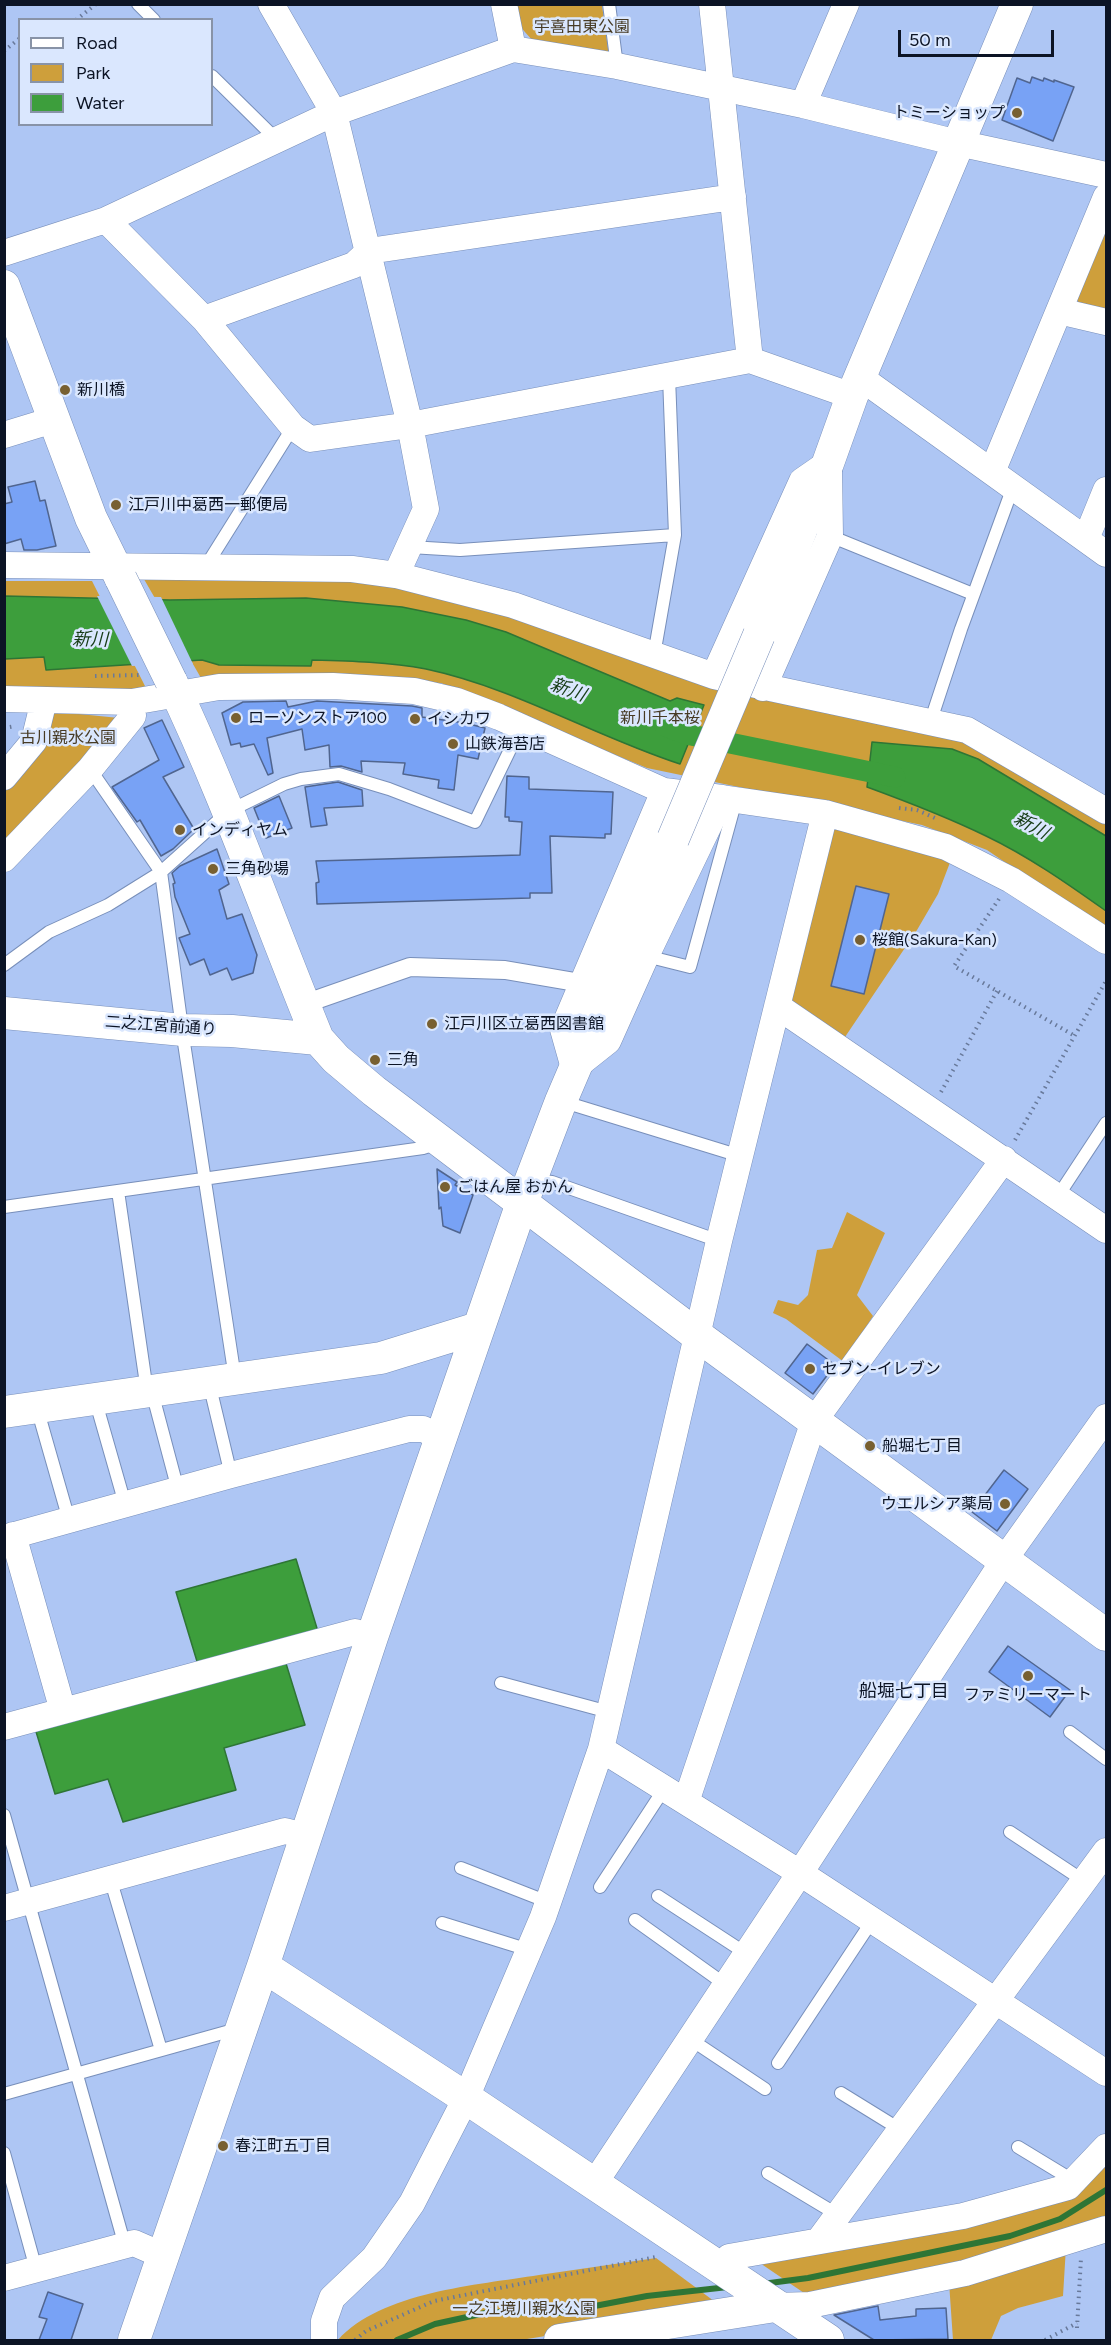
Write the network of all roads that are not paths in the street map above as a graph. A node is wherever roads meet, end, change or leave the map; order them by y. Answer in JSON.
{"nodes":[{"id":1,"x":138,"y":4,"type":"edge"},
{"id":2,"x":272,"y":4,"type":"edge"},
{"id":3,"x":504,"y":4,"type":"edge"},
{"id":4,"x":609,"y":4,"type":"edge"},
{"id":5,"x":711,"y":4,"type":"edge"},
{"id":6,"x":846,"y":4,"type":"edge"},
{"id":7,"x":1017,"y":4,"type":"edge"},
{"id":8,"x":152,"y":18,"type":"edge"},
{"id":9,"x":513,"y":49,"type":"junction"},
{"id":10,"x":617,"y":66,"type":"junction"},
{"id":11,"x":213,"y":77,"type":"edge"},
{"id":12,"x":722,"y":89,"type":"junction"},
{"id":13,"x":803,"y":105,"type":"junction"},
{"id":14,"x":334,"y":113,"type":"junction"},
{"id":15,"x":277,"y":140,"type":"junction"},
{"id":16,"x":958,"y":143,"type":"junction"},
{"id":17,"x":1107,"y":175,"type":"edge"},
{"id":18,"x":733,"y":197,"type":"junction"},
{"id":19,"x":1107,"y":197,"type":"edge"},
{"id":20,"x":106,"y":220,"type":"junction"},
{"id":21,"x":369,"y":251,"type":"junction"},
{"id":22,"x":4,"y":253,"type":"edge"},
{"id":23,"x":4,"y":286,"type":"edge"},
{"id":24,"x":1059,"y":311,"type":"junction"},
{"id":25,"x":204,"y":319,"type":"junction"},
{"id":26,"x":1107,"y":322,"type":"edge"},
{"id":27,"x":750,"y":360,"type":"junction"},
{"id":28,"x":669,"y":377,"type":"junction"},
{"id":29,"x":857,"y":387,"type":"junction"},
{"id":30,"x":53,"y":420,"type":"junction"},
{"id":31,"x":410,"y":425,"type":"junction"},
{"id":32,"x":293,"y":427,"type":"junction"},
{"id":33,"x":4,"y":435,"type":"edge"},
{"id":34,"x":828,"y":463,"type":"junction"},
{"id":35,"x":992,"y":472,"type":"junction"},
{"id":36,"x":1013,"y":487,"type":"junction"},
{"id":37,"x":1107,"y":490,"type":"edge"},
{"id":38,"x":675,"y":535,"type":"junction"},
{"id":39,"x":830,"y":536,"type":"junction"},
{"id":40,"x":1086,"y":539,"type":"junction"},
{"id":41,"x":410,"y":547,"type":"junction"},
{"id":42,"x":1107,"y":554,"type":"edge"},
{"id":43,"x":4,"y":565,"type":"edge"},
{"id":44,"x":206,"y":566,"type":"junction"},
{"id":45,"x":118,"y":572,"type":"junction"},
{"id":46,"x":396,"y":575,"type":"junction"},
{"id":47,"x":973,"y":594,"type":"junction"},
{"id":48,"x":654,"y":655,"type":"junction"},
{"id":49,"x":714,"y":676,"type":"junction"},
{"id":50,"x":174,"y":688,"type":"junction"},
{"id":51,"x":763,"y":688,"type":"junction"},
{"id":52,"x":4,"y":699,"type":"edge"},
{"id":53,"x":44,"y":700,"type":"junction"},
{"id":54,"x":132,"y":702,"type":"junction"},
{"id":55,"x":930,"y":723,"type":"junction"},
{"id":56,"x":520,"y":729,"type":"junction"},
{"id":57,"x":90,"y":769,"type":"junction"},
{"id":58,"x":4,"y":777,"type":"edge"},
{"id":59,"x":664,"y":791,"type":"junction"},
{"id":60,"x":729,"y":799,"type":"junction"},
{"id":61,"x":229,"y":811,"type":"junction"},
{"id":62,"x":1107,"y":811,"type":"edge"},
{"id":63,"x":825,"y":813,"type":"junction"},
{"id":64,"x":4,"y":859,"type":"edge"},
{"id":65,"x":161,"y":872,"type":"junction"},
{"id":66,"x":1107,"y":941,"type":"edge"},
{"id":67,"x":646,"y":956,"type":"junction"},
{"id":68,"x":4,"y":965,"type":"edge"},
{"id":69,"x":581,"y":983,"type":"junction"},
{"id":70,"x":304,"y":1004,"type":"junction"},
{"id":71,"x":777,"y":1006,"type":"junction"},
{"id":72,"x":4,"y":1013,"type":"edge"},
{"id":73,"x":183,"y":1030,"type":"junction"},
{"id":74,"x":318,"y":1039,"type":"junction"},
{"id":75,"x":574,"y":1068,"type":"junction"},
{"id":76,"x":561,"y":1101,"type":"junction"},
{"id":77,"x":1107,"y":1123,"type":"edge"},
{"id":78,"x":443,"y":1142,"type":"junction"},
{"id":79,"x":740,"y":1156,"type":"junction"},
{"id":80,"x":1004,"y":1159,"type":"junction"},
{"id":81,"x":204,"y":1179,"type":"junction"},
{"id":82,"x":118,"y":1191,"type":"junction"},
{"id":83,"x":526,"y":1192,"type":"junction"},
{"id":84,"x":1058,"y":1196,"type":"junction"},
{"id":85,"x":4,"y":1207,"type":"edge"},
{"id":86,"x":1107,"y":1230,"type":"edge"},
{"id":87,"x":719,"y":1241,"type":"junction"},
{"id":88,"x":478,"y":1328,"type":"junction"},
{"id":89,"x":698,"y":1336,"type":"junction"},
{"id":90,"x":222,"y":1381,"type":"junction"},
{"id":91,"x":149,"y":1391,"type":"junction"},
{"id":92,"x":94,"y":1398,"type":"junction"},
{"id":93,"x":37,"y":1408,"type":"junction"},
{"id":94,"x":4,"y":1412,"type":"edge"},
{"id":95,"x":1107,"y":1417,"type":"edge"},
{"id":96,"x":814,"y":1421,"type":"junction"},
{"id":97,"x":440,"y":1437,"type":"junction"},
{"id":98,"x":231,"y":1474,"type":"junction"},
{"id":99,"x":178,"y":1490,"type":"junction"},
{"id":100,"x":125,"y":1504,"type":"junction"},
{"id":101,"x":69,"y":1520,"type":"junction"},
{"id":102,"x":9,"y":1537,"type":"edge"},
{"id":103,"x":1004,"y":1560,"type":"junction"},
{"id":104,"x":1107,"y":1635,"type":"edge"},
{"id":105,"x":372,"y":1637,"type":"junction"},
{"id":106,"x":501,"y":1683,"type":"dead end"},
{"id":107,"x":63,"y":1711,"type":"junction"},
{"id":108,"x":609,"y":1713,"type":"junction"},
{"id":109,"x":4,"y":1727,"type":"edge"},
{"id":110,"x":1070,"y":1732,"type":"dead end"},
{"id":111,"x":601,"y":1749,"type":"junction"},
{"id":112,"x":1107,"y":1759,"type":"edge"},
{"id":113,"x":664,"y":1789,"type":"junction"},
{"id":114,"x":686,"y":1802,"type":"junction"},
{"id":115,"x":4,"y":1815,"type":"edge"},
{"id":116,"x":1010,"y":1832,"type":"dead end"},
{"id":117,"x":305,"y":1836,"type":"junction"},
{"id":118,"x":1107,"y":1851,"type":"edge"},
{"id":119,"x":461,"y":1868,"type":"dead end"},
{"id":120,"x":800,"y":1873,"type":"junction"},
{"id":121,"x":110,"y":1878,"type":"junction"},
{"id":122,"x":1084,"y":1881,"type":"junction"},
{"id":123,"x":600,"y":1887,"type":"dead end"},
{"id":124,"x":658,"y":1896,"type":"dead end"},
{"id":125,"x":548,"y":1902,"type":"junction"},
{"id":126,"x":16,"y":1904,"type":"edge"},
{"id":127,"x":635,"y":1920,"type":"dead end"},
{"id":128,"x":872,"y":1921,"type":"junction"},
{"id":129,"x":442,"y":1923,"type":"dead end"},
{"id":130,"x":529,"y":1950,"type":"junction"},
{"id":131,"x":747,"y":1954,"type":"junction"},
{"id":132,"x":263,"y":1966,"type":"junction"},
{"id":133,"x":726,"y":1985,"type":"junction"},
{"id":134,"x":996,"y":2001,"type":"junction"},
{"id":135,"x":242,"y":2028,"type":"junction"},
{"id":136,"x":690,"y":2040,"type":"junction"},
{"id":137,"x":161,"y":2050,"type":"junction"},
{"id":138,"x":778,"y":2063,"type":"dead end"},
{"id":139,"x":1107,"y":2073,"type":"edge"},
{"id":140,"x":77,"y":2074,"type":"junction"},
{"id":141,"x":765,"y":2089,"type":"dead end"},
{"id":142,"x":841,"y":2093,"type":"dead end"},
{"id":143,"x":4,"y":2094,"type":"edge"},
{"id":144,"x":466,"y":2098,"type":"junction"},
{"id":145,"x":901,"y":2130,"type":"junction"},
{"id":146,"x":1018,"y":2147,"type":"dead end"},
{"id":147,"x":1107,"y":2147,"type":"edge"},
{"id":148,"x":4,"y":2152,"type":"edge"},
{"id":149,"x":768,"y":2173,"type":"dead end"},
{"id":150,"x":1074,"y":2181,"type":"junction"},
{"id":151,"x":594,"y":2184,"type":"junction"},
{"id":152,"x":838,"y":2215,"type":"junction"},
{"id":153,"x":1107,"y":2229,"type":"edge"},
{"id":154,"x":820,"y":2239,"type":"junction"},
{"id":155,"x":125,"y":2246,"type":"junction"},
{"id":156,"x":164,"y":2256,"type":"junction"},
{"id":157,"x":36,"y":2269,"type":"junction"},
{"id":158,"x":720,"y":2269,"type":"junction"},
{"id":159,"x":4,"y":2278,"type":"edge"},
{"id":160,"x":775,"y":2306,"type":"junction"},
{"id":161,"x":134,"y":2340,"type":"edge"},
{"id":162,"x":324,"y":2340,"type":"edge"},
{"id":163,"x":560,"y":2340,"type":"edge"},
{"id":164,"x":828,"y":2340,"type":"edge"}],
"edges":[{"from":1,"to":8,"type":"lane"},
{"from":2,"to":14,"type":"street"},
{"from":3,"to":9,"type":"street"},
{"from":4,"to":10,"type":"lane"},
{"from":5,"to":12,"type":"street"},
{"from":6,"to":13,"type":"street"},
{"from":7,"to":16,"type":"street"},
{"from":9,"to":10,"type":"street"},
{"from":9,"to":14,"type":"street"},
{"from":10,"to":12,"type":"street"},
{"from":11,"to":15,"type":"lane"},
{"from":12,"to":13,"type":"street"},
{"from":12,"to":18,"type":"street"},
{"from":13,"to":16,"type":"street"},
{"from":14,"to":15,"type":"street"},
{"from":14,"to":21,"type":"street"},
{"from":15,"to":20,"type":"street"},
{"from":16,"to":17,"type":"street"},
{"from":16,"to":29,"type":"street"},
{"from":18,"to":21,"type":"street"},
{"from":18,"to":27,"type":"street"},
{"from":19,"to":24,"type":"street"},
{"from":20,"to":22,"type":"street"},
{"from":20,"to":25,"type":"street"},
{"from":21,"to":25,"type":"street"},
{"from":21,"to":31,"type":"street"},
{"from":23,"to":30,"type":"street"},
{"from":24,"to":26,"type":"street"},
{"from":24,"to":35,"type":"street"},
{"from":25,"to":32,"type":"street"},
{"from":27,"to":28,"type":"street"},
{"from":27,"to":29,"type":"street"},
{"from":28,"to":31,"type":"street"},
{"from":28,"to":38,"type":"lane"},
{"from":29,"to":34,"type":"street"},
{"from":29,"to":35,"type":"street"},
{"from":30,"to":33,"type":"street"},
{"from":30,"to":45,"type":"street"},
{"from":31,"to":32,"type":"street"},
{"from":31,"to":41,"type":"street"},
{"from":32,"to":44,"type":"lane"},
{"from":34,"to":39,"type":"street"},
{"from":34,"to":49,"type":"street"},
{"from":34,"to":75,"type":"street","bridge":true},
{"from":35,"to":36,"type":"street"},
{"from":36,"to":40,"type":"street"},
{"from":36,"to":47,"type":"lane"},
{"from":37,"to":40,"type":"street"},
{"from":38,"to":41,"type":"lane"},
{"from":38,"to":48,"type":"lane"},
{"from":39,"to":47,"type":"lane"},
{"from":39,"to":51,"type":"street"},
{"from":40,"to":42,"type":"street"},
{"from":41,"to":46,"type":"street"},
{"from":43,"to":45,"type":"street"},
{"from":44,"to":45,"type":"street"},
{"from":44,"to":46,"type":"street"},
{"from":45,"to":50,"type":"street","bridge":true},
{"from":46,"to":48,"type":"street"},
{"from":47,"to":55,"type":"lane"},
{"from":48,"to":49,"type":"street"},
{"from":49,"to":51,"type":"street"},
{"from":50,"to":54,"type":"street"},
{"from":50,"to":56,"type":"street"},
{"from":50,"to":61,"type":"street"},
{"from":51,"to":55,"type":"street"},
{"from":52,"to":53,"type":"street"},
{"from":53,"to":54,"type":"street"},
{"from":53,"to":58,"type":"street"},
{"from":54,"to":57,"type":"street"},
{"from":55,"to":62,"type":"street"},
{"from":56,"to":59,"type":"street"},
{"from":56,"to":61,"type":"lane"},
{"from":57,"to":64,"type":"street"},
{"from":57,"to":65,"type":"lane"},
{"from":59,"to":60,"type":"street"},
{"from":59,"to":69,"type":"street"},
{"from":60,"to":63,"type":"street"},
{"from":60,"to":67,"type":"street"},
{"from":60,"to":67,"type":"lane"},
{"from":61,"to":65,"type":"lane"},
{"from":61,"to":70,"type":"street"},
{"from":63,"to":66,"type":"street"},
{"from":63,"to":71,"type":"street"},
{"from":65,"to":68,"type":"lane"},
{"from":65,"to":73,"type":"lane"},
{"from":67,"to":75,"type":"street"},
{"from":69,"to":70,"type":"street"},
{"from":69,"to":75,"type":"street"},
{"from":70,"to":74,"type":"street"},
{"from":71,"to":79,"type":"street"},
{"from":71,"to":80,"type":"street"},
{"from":72,"to":73,"type":"street","name":"二之江宮前通り"},
{"from":73,"to":74,"type":"street","name":"二之江宮前通り"},
{"from":73,"to":81,"type":"lane"},
{"from":74,"to":78,"type":"street"},
{"from":75,"to":76,"type":"street"},
{"from":76,"to":79,"type":"lane"},
{"from":76,"to":83,"type":"street"},
{"from":77,"to":84,"type":"lane"},
{"from":78,"to":81,"type":"lane"},
{"from":78,"to":83,"type":"street"},
{"from":79,"to":87,"type":"street"},
{"from":80,"to":84,"type":"street"},
{"from":80,"to":96,"type":"street"},
{"from":81,"to":82,"type":"lane"},
{"from":81,"to":90,"type":"lane"},
{"from":82,"to":85,"type":"lane"},
{"from":82,"to":91,"type":"lane"},
{"from":83,"to":87,"type":"lane"},
{"from":83,"to":88,"type":"street"},
{"from":83,"to":89,"type":"street"},
{"from":84,"to":86,"type":"street"},
{"from":87,"to":89,"type":"street"},
{"from":88,"to":90,"type":"street"},
{"from":88,"to":97,"type":"street"},
{"from":89,"to":96,"type":"street"},
{"from":89,"to":108,"type":"street"},
{"from":90,"to":91,"type":"street"},
{"from":90,"to":98,"type":"lane"},
{"from":91,"to":92,"type":"street"},
{"from":91,"to":99,"type":"lane"},
{"from":92,"to":93,"type":"street"},
{"from":92,"to":100,"type":"lane"},
{"from":93,"to":94,"type":"street"},
{"from":93,"to":101,"type":"lane"},
{"from":95,"to":103,"type":"street"},
{"from":96,"to":103,"type":"street"},
{"from":96,"to":114,"type":"street"},
{"from":97,"to":98,"type":"street"},
{"from":97,"to":105,"type":"street"},
{"from":98,"to":99,"type":"street"},
{"from":99,"to":100,"type":"street"},
{"from":100,"to":101,"type":"street"},
{"from":101,"to":102,"type":"street"},
{"from":102,"to":107,"type":"street"},
{"from":103,"to":104,"type":"street"},
{"from":103,"to":120,"type":"street"},
{"from":105,"to":107,"type":"street"},
{"from":105,"to":117,"type":"street"},
{"from":106,"to":108,"type":"lane"},
{"from":107,"to":109,"type":"street"},
{"from":108,"to":111,"type":"street"},
{"from":110,"to":112,"type":"lane"},
{"from":111,"to":113,"type":"street"},
{"from":111,"to":125,"type":"street"},
{"from":113,"to":114,"type":"street"},
{"from":113,"to":123,"type":"lane"},
{"from":114,"to":120,"type":"street"},
{"from":115,"to":126,"type":"lane"},
{"from":116,"to":122,"type":"lane"},
{"from":117,"to":121,"type":"street"},
{"from":117,"to":132,"type":"street"},
{"from":118,"to":122,"type":"street"},
{"from":119,"to":125,"type":"lane"},
{"from":120,"to":128,"type":"street"},
{"from":120,"to":131,"type":"street"},
{"from":121,"to":126,"type":"street"},
{"from":121,"to":137,"type":"lane"},
{"from":122,"to":134,"type":"street"},
{"from":124,"to":131,"type":"lane"},
{"from":125,"to":130,"type":"street"},
{"from":126,"to":140,"type":"lane"},
{"from":127,"to":133,"type":"lane"},
{"from":128,"to":134,"type":"street"},
{"from":128,"to":138,"type":"lane"},
{"from":129,"to":130,"type":"lane"},
{"from":130,"to":144,"type":"street"},
{"from":131,"to":133,"type":"street"},
{"from":132,"to":135,"type":"street"},
{"from":132,"to":144,"type":"street"},
{"from":133,"to":136,"type":"street"},
{"from":134,"to":139,"type":"street"},
{"from":134,"to":145,"type":"street"},
{"from":135,"to":137,"type":"lane"},
{"from":135,"to":156,"type":"street"},
{"from":136,"to":141,"type":"lane"},
{"from":136,"to":151,"type":"street"},
{"from":137,"to":140,"type":"lane"},
{"from":140,"to":143,"type":"lane"},
{"from":140,"to":155,"type":"lane"},
{"from":142,"to":145,"type":"lane"},
{"from":144,"to":151,"type":"street"},
{"from":144,"to":162,"type":"street"},
{"from":145,"to":152,"type":"street"},
{"from":146,"to":150,"type":"lane"},
{"from":147,"to":150,"type":"street"},
{"from":148,"to":157,"type":"lane"},
{"from":149,"to":152,"type":"lane"},
{"from":150,"to":154,"type":"street"},
{"from":151,"to":158,"type":"street"},
{"from":152,"to":154,"type":"street"},
{"from":153,"to":160,"type":"street"},
{"from":154,"to":158,"type":"street"},
{"from":155,"to":156,"type":"street"},
{"from":155,"to":157,"type":"street"},
{"from":156,"to":161,"type":"street"},
{"from":157,"to":159,"type":"street"},
{"from":158,"to":160,"type":"street"},
{"from":160,"to":163,"type":"street"},
{"from":160,"to":164,"type":"street"}]}
